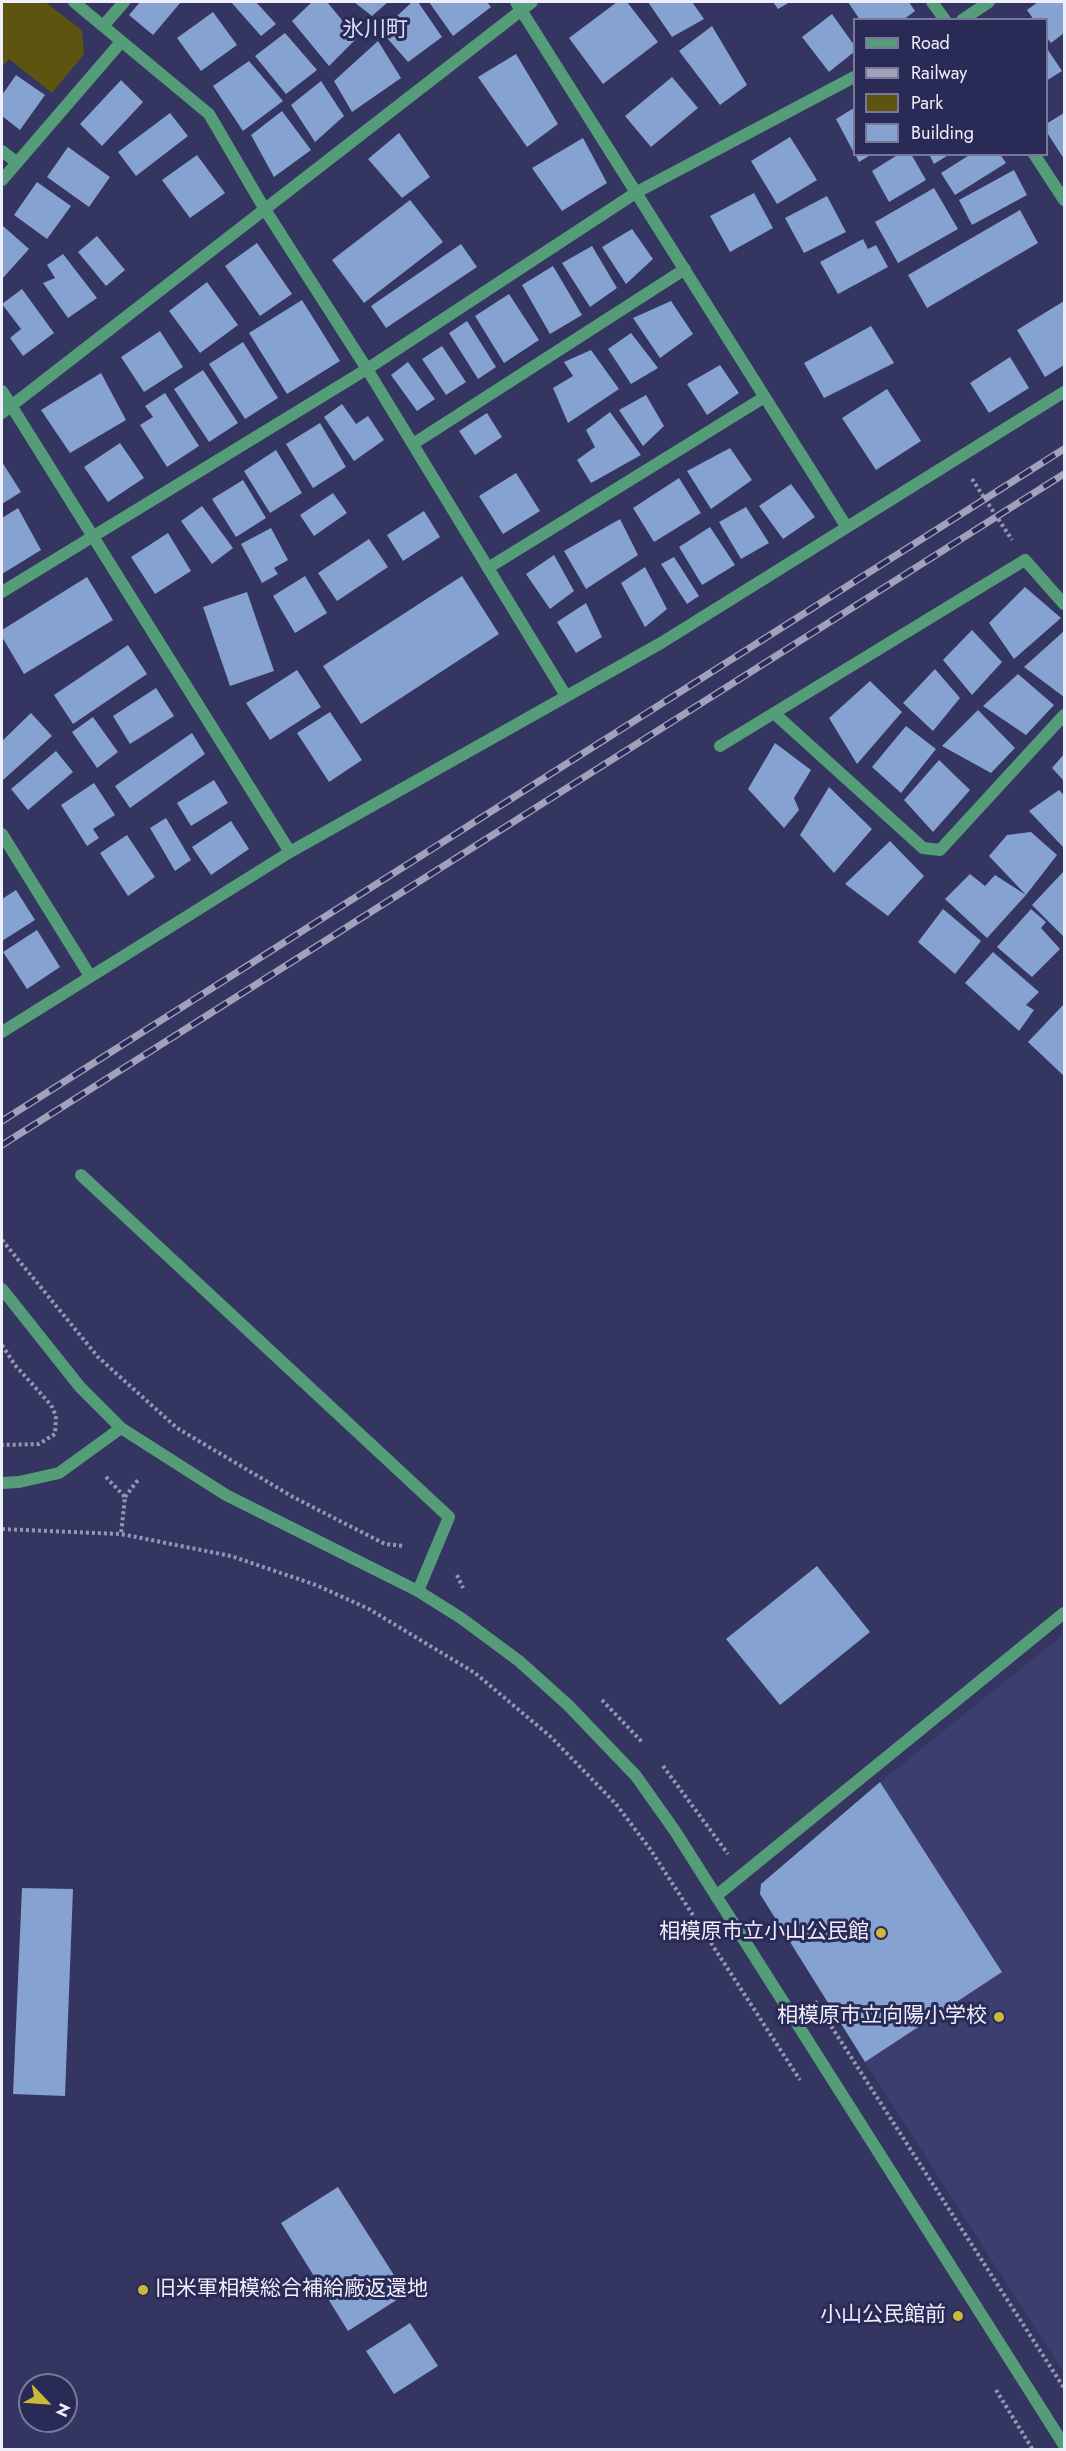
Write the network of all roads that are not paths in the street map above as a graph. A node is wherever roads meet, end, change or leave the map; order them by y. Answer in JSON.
{"nodes":[{"id":1,"x":74,"y":2,"type":"edge"},
{"id":2,"x":124,"y":2,"type":"edge"},
{"id":3,"x":932,"y":2,"type":"edge"},
{"id":4,"x":989,"y":2,"type":"edge"},
{"id":5,"x":523,"y":4,"type":"edge"},
{"id":6,"x":944,"y":18,"type":"edge"},
{"id":7,"x":965,"y":18,"type":"edge"},
{"id":8,"x":104,"y":25,"type":"junction"},
{"id":9,"x":121,"y":42,"type":"junction"},
{"id":10,"x":853,"y":78,"type":"edge"},
{"id":11,"x":2,"y":151,"type":"edge"},
{"id":12,"x":1035,"y":156,"type":"edge"},
{"id":13,"x":16,"y":162,"type":"junction"},
{"id":14,"x":2,"y":180,"type":"edge"},
{"id":15,"x":637,"y":192,"type":"junction"},
{"id":16,"x":1065,"y":200,"type":"edge"},
{"id":17,"x":264,"y":208,"type":"junction"},
{"id":18,"x":685,"y":269,"type":"junction"},
{"id":19,"x":367,"y":369,"type":"junction"},
{"id":20,"x":2,"y":391,"type":"edge"},
{"id":21,"x":1065,"y":392,"type":"edge"},
{"id":22,"x":763,"y":398,"type":"junction"},
{"id":23,"x":7,"y":409,"type":"edge"},
{"id":24,"x":412,"y":444,"type":"junction"},
{"id":25,"x":846,"y":526,"type":"junction"},
{"id":26,"x":92,"y":536,"type":"junction"},
{"id":27,"x":488,"y":567,"type":"junction"},
{"id":28,"x":2,"y":592,"type":"edge"},
{"id":29,"x":1065,"y":604,"type":"edge"},
{"id":30,"x":566,"y":696,"type":"junction"},
{"id":31,"x":775,"y":714,"type":"junction"},
{"id":32,"x":1065,"y":715,"type":"edge"},
{"id":33,"x":720,"y":746,"type":"dead end"},
{"id":34,"x":2,"y":834,"type":"edge"},
{"id":35,"x":290,"y":852,"type":"junction"},
{"id":36,"x":90,"y":976,"type":"junction"},
{"id":37,"x":2,"y":1032,"type":"edge"},
{"id":38,"x":81,"y":1175,"type":"dead end"},
{"id":39,"x":2,"y":1289,"type":"edge"},
{"id":40,"x":121,"y":1428,"type":"junction"},
{"id":41,"x":2,"y":1483,"type":"edge"},
{"id":42,"x":418,"y":1591,"type":"junction"},
{"id":43,"x":1065,"y":1613,"type":"edge"},
{"id":44,"x":716,"y":1896,"type":"junction"},
{"id":45,"x":1065,"y":2445,"type":"edge"}],
"edges":[{"from":1,"to":8,"type":"street"},
{"from":2,"to":8,"type":"street"},
{"from":3,"to":6,"type":"street"},
{"from":4,"to":7,"type":"street"},
{"from":5,"to":15,"type":"street"},
{"from":5,"to":17,"type":"street"},
{"from":8,"to":9,"type":"street"},
{"from":9,"to":13,"type":"street"},
{"from":9,"to":17,"type":"street"},
{"from":10,"to":15,"type":"street"},
{"from":11,"to":13,"type":"street"},
{"from":12,"to":16,"type":"street"},
{"from":13,"to":14,"type":"street"},
{"from":15,"to":18,"type":"street"},
{"from":15,"to":19,"type":"street"},
{"from":17,"to":19,"type":"street"},
{"from":17,"to":23,"type":"street"},
{"from":18,"to":22,"type":"street"},
{"from":18,"to":24,"type":"street"},
{"from":19,"to":24,"type":"street"},
{"from":19,"to":26,"type":"street"},
{"from":20,"to":23,"type":"street"},
{"from":21,"to":25,"type":"street"},
{"from":22,"to":25,"type":"street"},
{"from":22,"to":27,"type":"street"},
{"from":23,"to":26,"type":"street"},
{"from":24,"to":27,"type":"street"},
{"from":25,"to":30,"type":"street"},
{"from":26,"to":28,"type":"street"},
{"from":26,"to":35,"type":"street"},
{"from":27,"to":30,"type":"street"},
{"from":29,"to":31,"type":"street"},
{"from":30,"to":35,"type":"street"},
{"from":31,"to":32,"type":"street"},
{"from":31,"to":33,"type":"street"},
{"from":34,"to":36,"type":"street"},
{"from":35,"to":36,"type":"street"},
{"from":36,"to":37,"type":"street"},
{"from":38,"to":42,"type":"street"},
{"from":39,"to":40,"type":"street"},
{"from":40,"to":41,"type":"street"},
{"from":40,"to":42,"type":"street"},
{"from":42,"to":44,"type":"street"},
{"from":43,"to":44,"type":"street"},
{"from":44,"to":45,"type":"street"}]}
